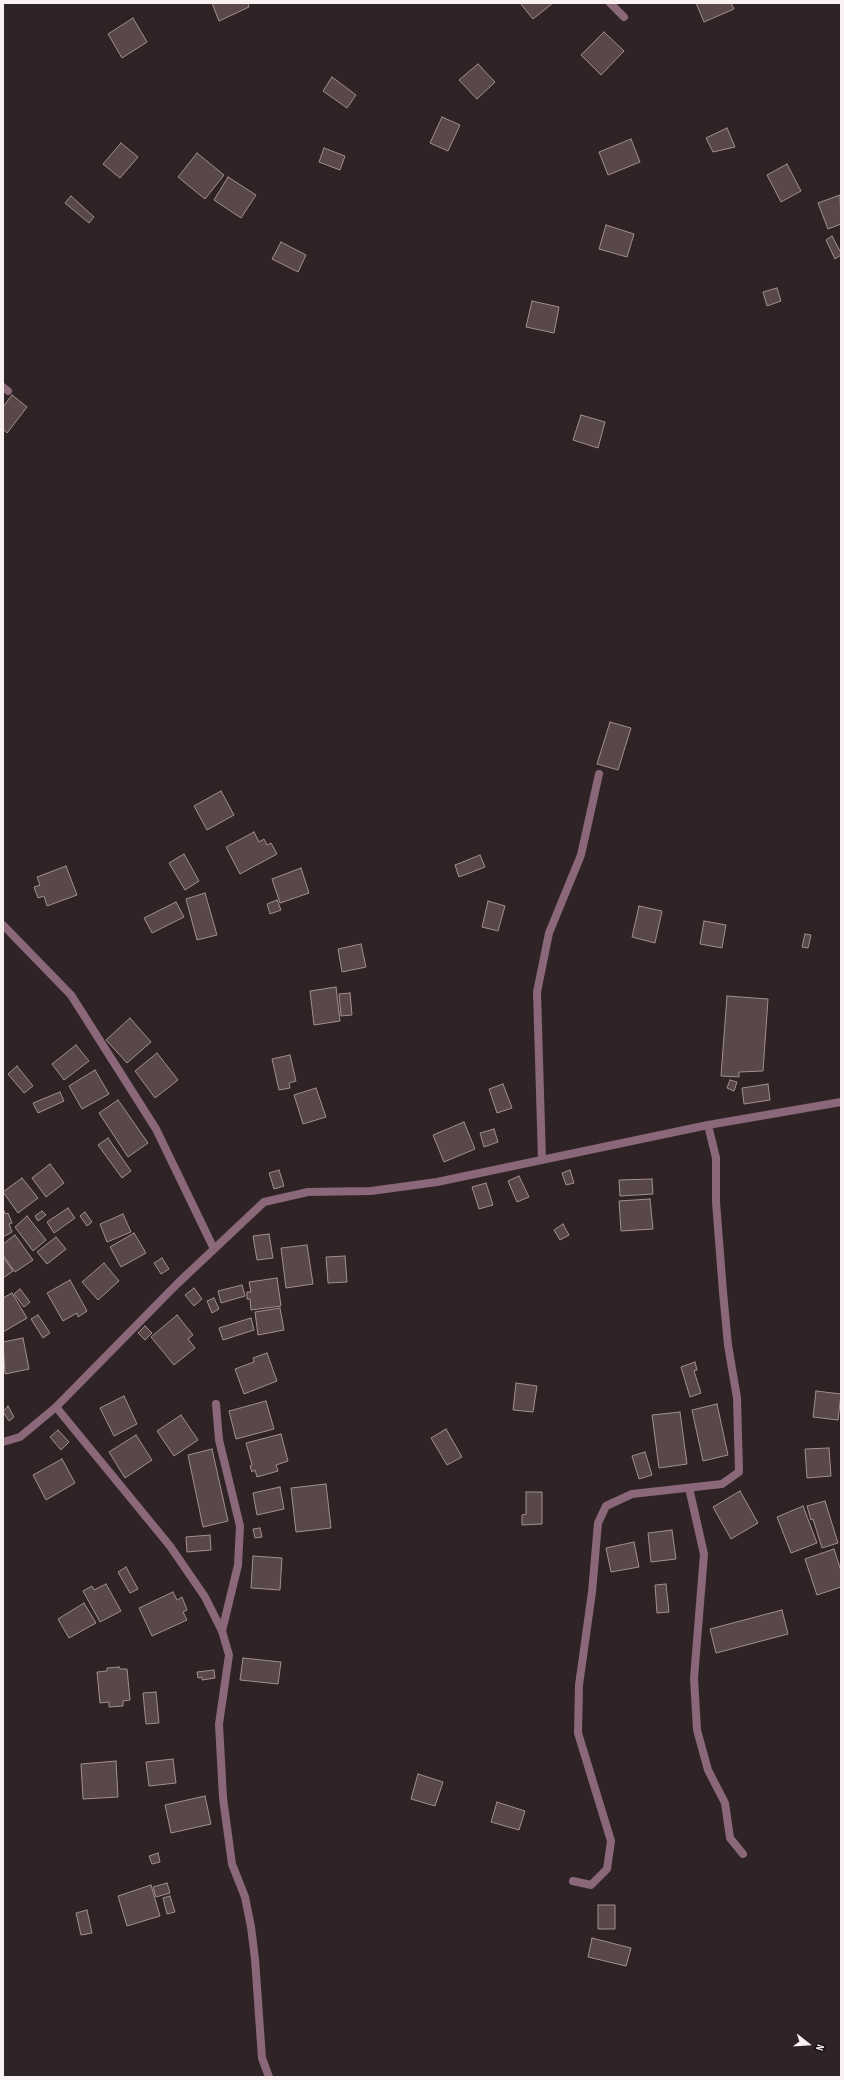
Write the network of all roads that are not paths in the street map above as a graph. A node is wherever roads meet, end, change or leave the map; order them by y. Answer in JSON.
{"nodes":[{"id":1,"x":610,"y":3,"type":"edge"},
{"id":2,"x":624,"y":17,"type":"dead end"},
{"id":3,"x":600,"y":774,"type":"dead end"},
{"id":4,"x":3,"y":925,"type":"edge"},
{"id":5,"x":841,"y":1102,"type":"edge"},
{"id":6,"x":708,"y":1126,"type":"junction"},
{"id":7,"x":542,"y":1160,"type":"junction"},
{"id":8,"x":214,"y":1248,"type":"junction"},
{"id":9,"x":216,"y":1404,"type":"dead end"},
{"id":10,"x":56,"y":1406,"type":"junction"},
{"id":11,"x":3,"y":1442,"type":"edge"},
{"id":12,"x":689,"y":1488,"type":"junction"},
{"id":13,"x":222,"y":1631,"type":"junction"},
{"id":14,"x":743,"y":1854,"type":"dead end"},
{"id":15,"x":573,"y":1881,"type":"dead end"},
{"id":16,"x":269,"y":2077,"type":"edge"}],
"edges":[{"from":1,"to":2,"type":"street"},
{"from":3,"to":7,"type":"street"},
{"from":4,"to":8,"type":"street"},
{"from":5,"to":6,"type":"street"},
{"from":6,"to":7,"type":"street"},
{"from":6,"to":12,"type":"street"},
{"from":7,"to":8,"type":"street"},
{"from":8,"to":10,"type":"street"},
{"from":9,"to":13,"type":"street"},
{"from":10,"to":11,"type":"street"},
{"from":10,"to":13,"type":"street"},
{"from":12,"to":14,"type":"street"},
{"from":12,"to":15,"type":"street"},
{"from":13,"to":16,"type":"street"}]}
